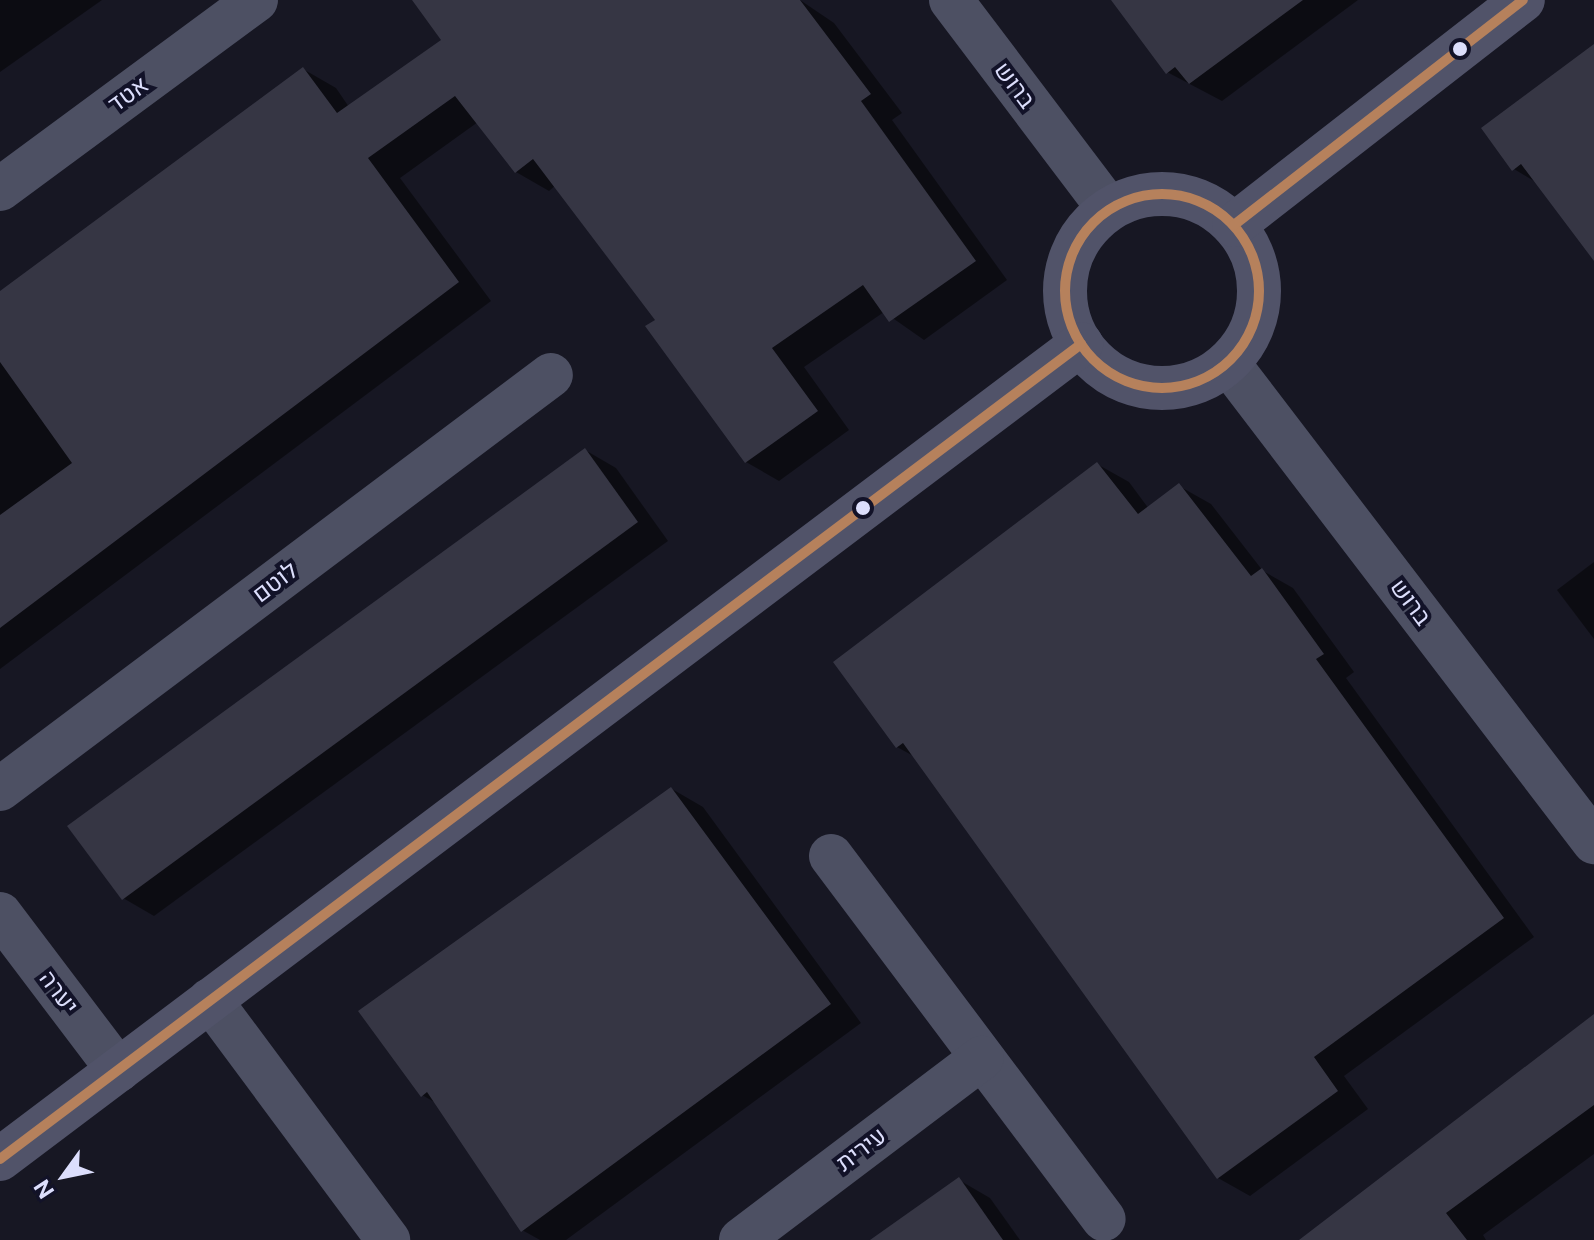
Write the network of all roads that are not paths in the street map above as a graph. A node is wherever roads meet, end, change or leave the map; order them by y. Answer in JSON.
{"nodes":[{"id":1,"x":256,"y":0,"type":"edge"},
{"id":2,"x":951,"y":0,"type":"edge"},
{"id":3,"x":1523,"y":0,"type":"edge"},
{"id":4,"x":0,"y":189,"type":"edge"},
{"id":5,"x":1109,"y":209,"type":"junction"},
{"id":6,"x":1234,"y":225,"type":"junction"},
{"id":7,"x":1081,"y":344,"type":"junction"},
{"id":8,"x":1228,"y":363,"type":"junction"},
{"id":9,"x":551,"y":375,"type":"dead end"},
{"id":10,"x":0,"y":789,"type":"edge"},
{"id":11,"x":1594,"y":842,"type":"edge"},
{"id":12,"x":831,"y":856,"type":"dead end"},
{"id":13,"x":0,"y":914,"type":"edge"},
{"id":14,"x":210,"y":1000,"type":"junction"},
{"id":15,"x":982,"y":1058,"type":"junction"},
{"id":16,"x":118,"y":1070,"type":"junction"},
{"id":17,"x":0,"y":1159,"type":"edge"},
{"id":18,"x":1104,"y":1219,"type":"dead end"},
{"id":19,"x":388,"y":1240,"type":"edge"},
{"id":20,"x":741,"y":1240,"type":"edge"}],
"edges":[{"from":1,"to":4,"type":"street","name":"אטד"},
{"from":2,"to":5,"type":"street","name":"ברוש"},
{"from":3,"to":6,"type":"street"},
{"from":5,"to":6,"type":"street"},
{"from":5,"to":7,"type":"street"},
{"from":6,"to":8,"type":"street"},
{"from":7,"to":8,"type":"street"},
{"from":7,"to":14,"type":"street"},
{"from":8,"to":11,"type":"street","name":"ברוש"},
{"from":9,"to":10,"type":"street","name":"לוטם"},
{"from":12,"to":15,"type":"street"},
{"from":13,"to":16,"type":"street","name":"יערה"},
{"from":14,"to":16,"type":"street"},
{"from":14,"to":19,"type":"street"},
{"from":15,"to":18,"type":"street"},
{"from":15,"to":20,"type":"street","name":"עירית"},
{"from":16,"to":17,"type":"street"}]}
